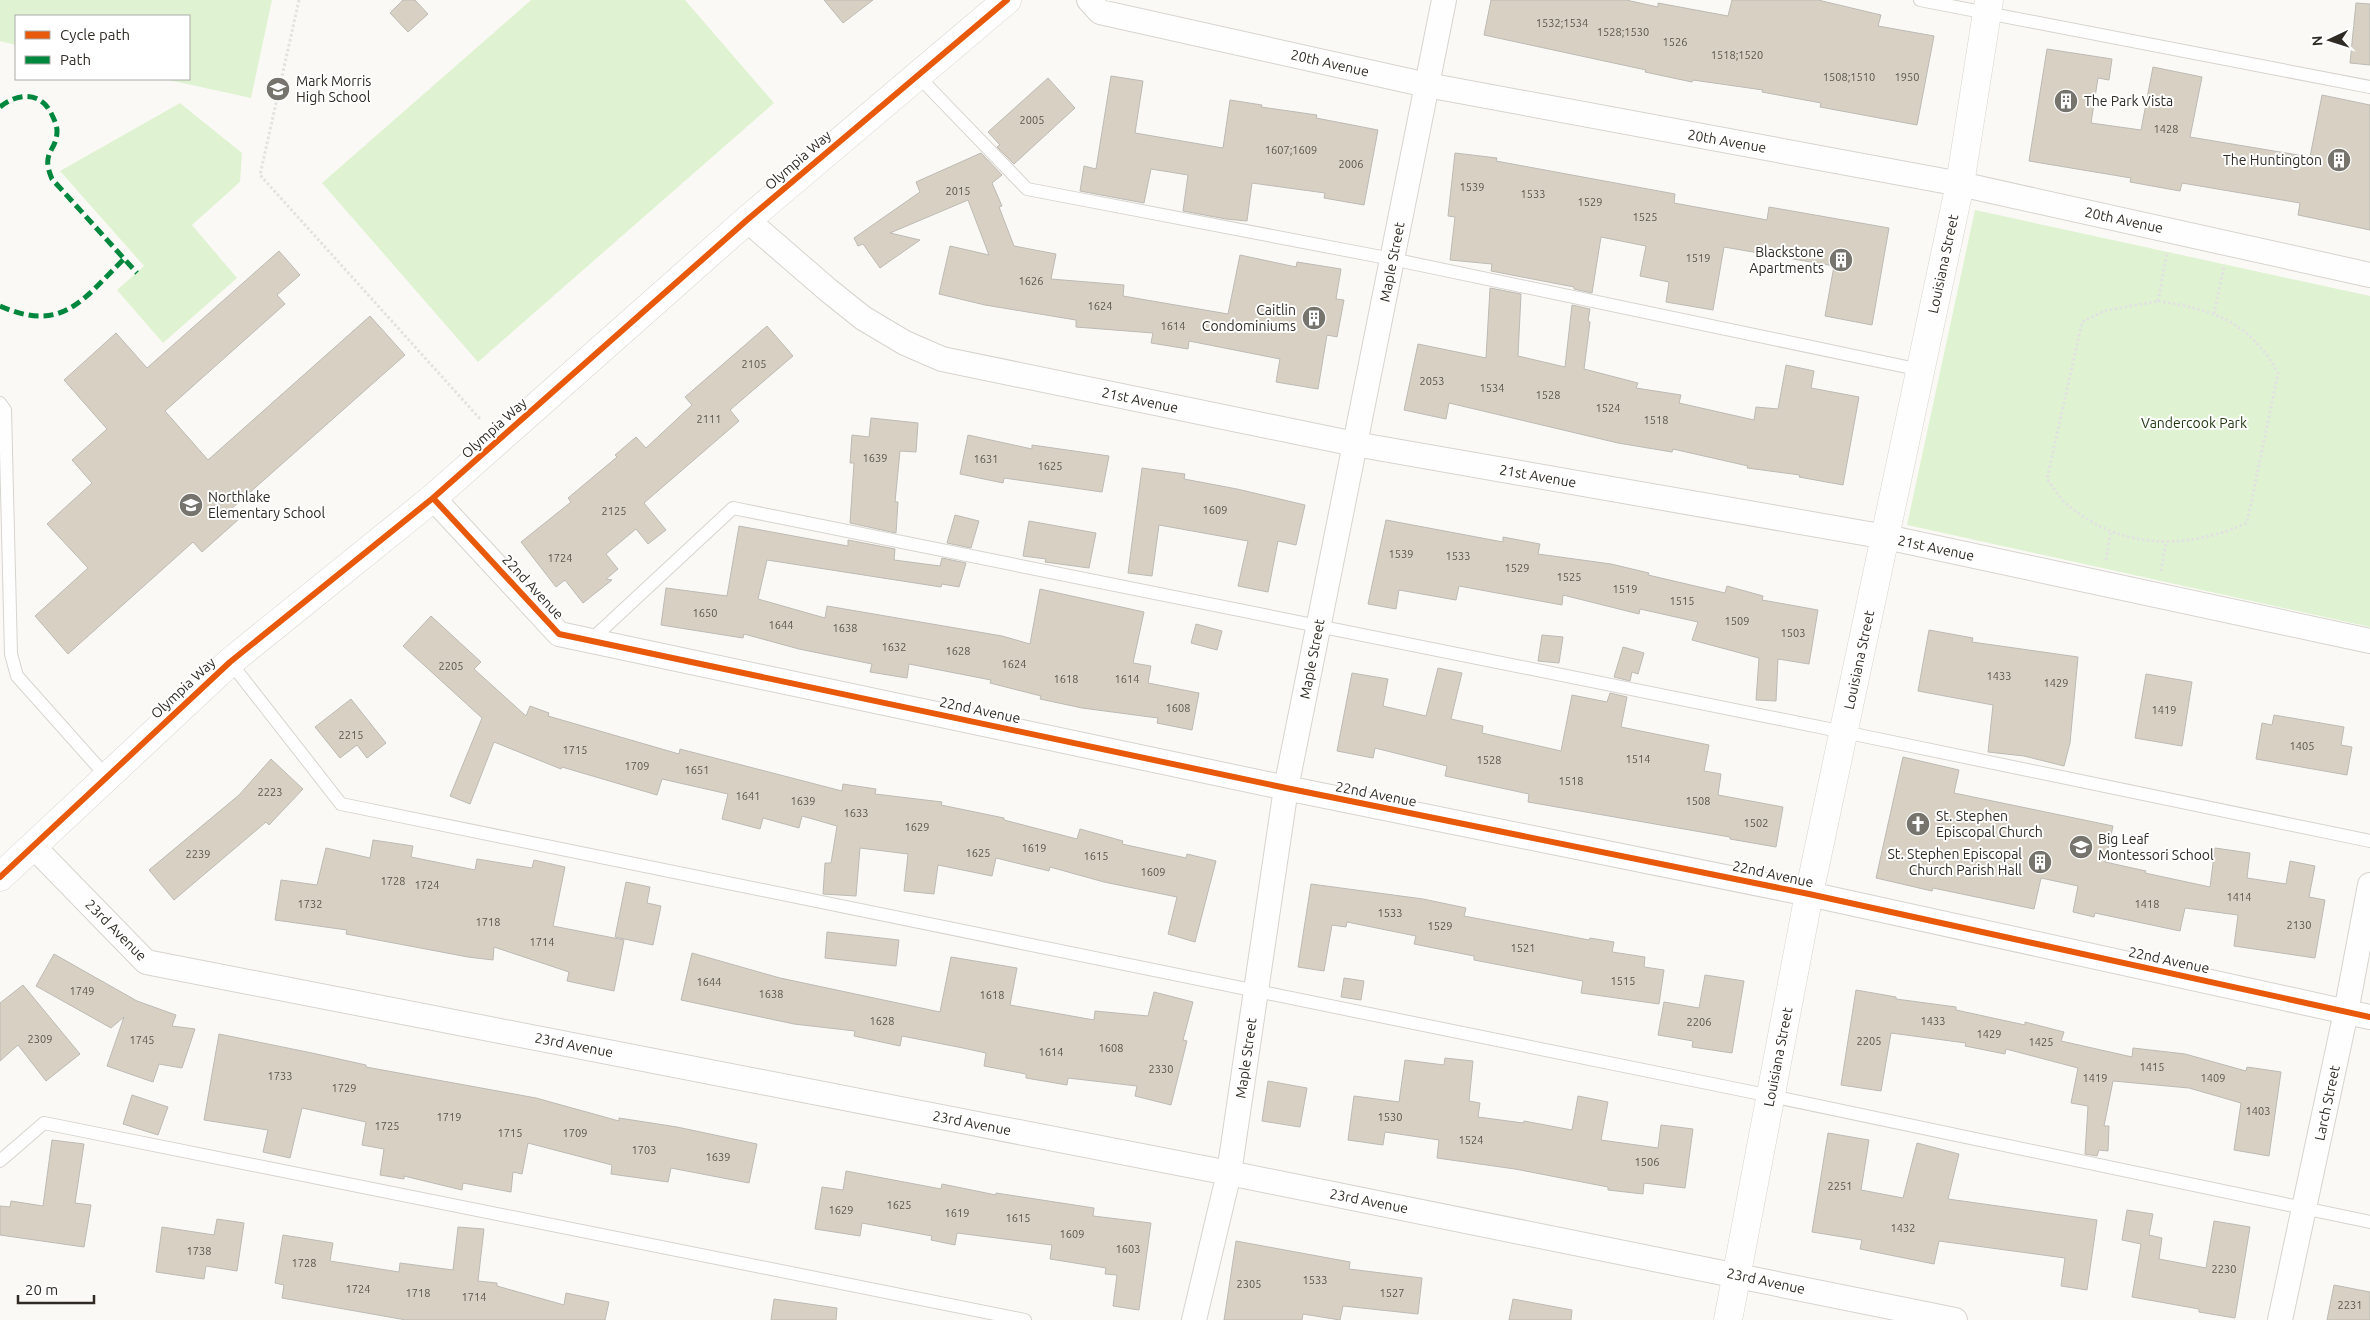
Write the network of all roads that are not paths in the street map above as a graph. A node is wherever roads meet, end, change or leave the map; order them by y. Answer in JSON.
{"nodes":[{"id":1,"x":1007,"y":0,"type":"edge"},
{"id":2,"x":1089,"y":0,"type":"edge"},
{"id":3,"x":1444,"y":0,"type":"edge"},
{"id":4,"x":1920,"y":0,"type":"edge"},
{"id":5,"x":1987,"y":7,"type":"edge"},
{"id":6,"x":917,"y":74,"type":"junction"},
{"id":7,"x":1427,"y":85,"type":"junction"},
{"id":8,"x":2370,"y":87,"type":"edge"},
{"id":9,"x":1960,"y":184,"type":"junction"},
{"id":10,"x":747,"y":220,"type":"junction"},
{"id":11,"x":1392,"y":259,"type":"junction"},
{"id":12,"x":2370,"y":275,"type":"edge"},
{"id":13,"x":1921,"y":370,"type":"junction"},
{"id":14,"x":0,"y":403,"type":"edge"},
{"id":15,"x":1355,"y":444,"type":"junction"},
{"id":16,"x":433,"y":498,"type":"junction"},
{"id":17,"x":1886,"y":537,"type":"junction"},
{"id":18,"x":1319,"y":626,"type":"junction"},
{"id":19,"x":591,"y":640,"type":"junction"},
{"id":20,"x":2370,"y":641,"type":"edge"},
{"id":21,"x":230,"y":662,"type":"junction"},
{"id":22,"x":1844,"y":732,"type":"junction"},
{"id":23,"x":107,"y":777,"type":"junction"},
{"id":24,"x":1286,"y":788,"type":"junction"},
{"id":25,"x":2370,"y":841,"type":"edge"},
{"id":26,"x":33,"y":846,"type":"junction"},
{"id":27,"x":0,"y":877,"type":"edge"},
{"id":28,"x":2370,"y":885,"type":"edge"},
{"id":29,"x":1810,"y":894,"type":"junction"},
{"id":30,"x":1256,"y":992,"type":"junction"},
{"id":31,"x":2346,"y":1012,"type":"junction"},
{"id":32,"x":2370,"y":1017,"type":"edge"},
{"id":33,"x":1771,"y":1096,"type":"junction"},
{"id":34,"x":0,"y":1161,"type":"edge"},
{"id":35,"x":1229,"y":1173,"type":"junction"},
{"id":36,"x":2304,"y":1209,"type":"junction"},
{"id":37,"x":2370,"y":1222,"type":"edge"},
{"id":38,"x":1737,"y":1275,"type":"junction"},
{"id":39,"x":1024,"y":1320,"type":"edge"},
{"id":40,"x":1194,"y":1320,"type":"edge"},
{"id":41,"x":1728,"y":1320,"type":"edge"},
{"id":42,"x":1955,"y":1320,"type":"edge"},
{"id":43,"x":2280,"y":1320,"type":"edge"}],
"edges":[{"from":1,"to":6,"type":"street","name":"Olympia Way"},
{"from":2,"to":7,"type":"street","name":"20th Avenue"},
{"from":3,"to":7,"type":"street","name":"Maple Street"},
{"from":4,"to":5,"type":"lane"},
{"from":5,"to":8,"type":"lane"},
{"from":5,"to":9,"type":"street","name":"Louisiana Street"},
{"from":6,"to":10,"type":"street","name":"Olympia Way"},
{"from":6,"to":11,"type":"lane"},
{"from":7,"to":9,"type":"street","name":"20th Avenue"},
{"from":7,"to":11,"type":"street","name":"Maple Street"},
{"from":9,"to":12,"type":"street","name":"20th Avenue"},
{"from":9,"to":13,"type":"street","name":"Louisiana Street"},
{"from":10,"to":15,"type":"street","name":"21st Avenue"},
{"from":10,"to":16,"type":"street","name":"Olympia Way"},
{"from":11,"to":13,"type":"lane"},
{"from":11,"to":15,"type":"street","name":"Maple Street"},
{"from":13,"to":17,"type":"street","name":"Louisiana Street"},
{"from":14,"to":23,"type":"lane"},
{"from":15,"to":17,"type":"street","name":"21st Avenue"},
{"from":15,"to":18,"type":"street","name":"Maple Street"},
{"from":16,"to":19,"type":"street","name":"22nd Avenue"},
{"from":16,"to":21,"type":"street","name":"Olympia Way"},
{"from":17,"to":20,"type":"street","name":"21st Avenue"},
{"from":17,"to":22,"type":"street","name":"Louisiana Street"},
{"from":18,"to":19,"type":"lane"},
{"from":18,"to":22,"type":"lane"},
{"from":18,"to":24,"type":"street","name":"Maple Street"},
{"from":19,"to":24,"type":"street","name":"22nd Avenue"},
{"from":21,"to":23,"type":"street","name":"Olympia Way"},
{"from":21,"to":30,"type":"lane"},
{"from":22,"to":25,"type":"lane"},
{"from":22,"to":29,"type":"street","name":"Louisiana Street"},
{"from":23,"to":26,"type":"street","name":"Olympia Way"},
{"from":24,"to":29,"type":"street","name":"22nd Avenue"},
{"from":24,"to":30,"type":"street","name":"Maple Street"},
{"from":26,"to":27,"type":"street","name":"Olympia Way"},
{"from":26,"to":35,"type":"street","name":"23rd Avenue"},
{"from":28,"to":31,"type":"street","name":"Larch Street"},
{"from":29,"to":31,"type":"street","name":"22nd Avenue"},
{"from":29,"to":33,"type":"street","name":"Louisiana Street"},
{"from":30,"to":33,"type":"lane"},
{"from":30,"to":35,"type":"street","name":"Maple Street"},
{"from":31,"to":32,"type":"street","name":"22nd Avenue"},
{"from":31,"to":36,"type":"street","name":"Larch Street"},
{"from":33,"to":36,"type":"lane"},
{"from":33,"to":38,"type":"street","name":"Louisiana Street"},
{"from":34,"to":39,"type":"lane"},
{"from":35,"to":38,"type":"street","name":"23rd Avenue"},
{"from":35,"to":40,"type":"street","name":"Maple Street"},
{"from":36,"to":37,"type":"lane"},
{"from":36,"to":43,"type":"street","name":"Larch Street"},
{"from":38,"to":41,"type":"street","name":"Louisiana Street"},
{"from":38,"to":42,"type":"street","name":"23rd Avenue"}]}
